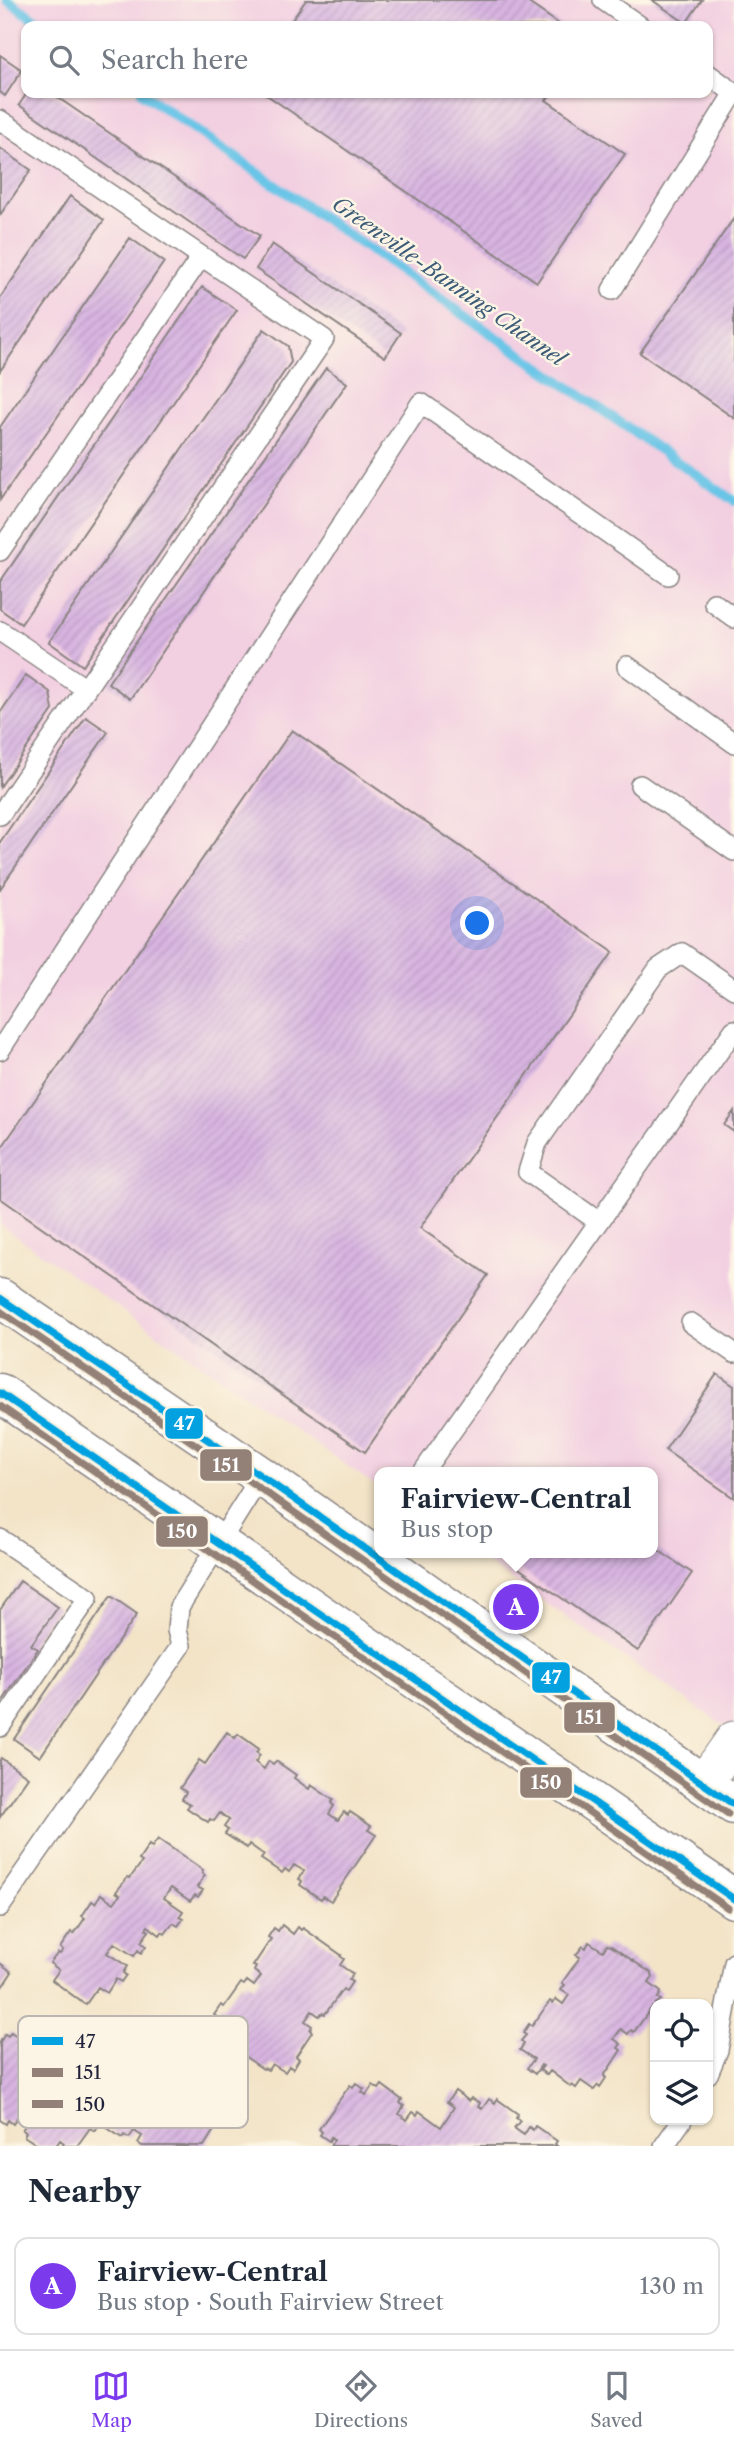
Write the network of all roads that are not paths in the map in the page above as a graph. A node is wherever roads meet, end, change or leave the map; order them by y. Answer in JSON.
{"nodes":[{"id":1,"x":603,"y":0,"type":"edge"},
{"id":2,"x":633,"y":21,"type":"edge"},
{"id":3,"x":713,"y":78,"type":"edge"},
{"id":4,"x":734,"y":93,"type":"edge"},
{"id":5,"x":0,"y":120,"type":"edge"},
{"id":6,"x":201,"y":257,"type":"junction"},
{"id":7,"x":612,"y":290,"type":"dead end"},
{"id":8,"x":0,"y":551,"type":"edge"},
{"id":9,"x":668,"y":575,"type":"dead end"},
{"id":10,"x":714,"y":603,"type":"dead end"},
{"id":11,"x":734,"y":618,"type":"edge"},
{"id":12,"x":0,"y":631,"type":"edge"},
{"id":13,"x":627,"y":666,"type":"dead end"},
{"id":14,"x":86,"y":689,"type":"junction"},
{"id":15,"x":734,"y":743,"type":"edge"},
{"id":16,"x":640,"y":785,"type":"dead end"},
{"id":17,"x":0,"y":815,"type":"edge"},
{"id":18,"x":733,"y":847,"type":"edge"},
{"id":19,"x":734,"y":989,"type":"edge"},
{"id":20,"x":734,"y":1030,"type":"edge"},
{"id":21,"x":0,"y":1050,"type":"edge"},
{"id":22,"x":599,"y":1222,"type":"junction"},
{"id":23,"x":0,"y":1298,"type":"edge"},
{"id":24,"x":691,"y":1323,"type":"dead end"},
{"id":25,"x":734,"y":1353,"type":"edge"},
{"id":26,"x":0,"y":1393,"type":"edge"},
{"id":27,"x":427,"y":1467,"type":"edge"},
{"id":28,"x":261,"y":1475,"type":"junction"},
{"id":29,"x":0,"y":1539,"type":"edge"},
{"id":30,"x":374,"y":1542,"type":"edge"},
{"id":31,"x":218,"y":1544,"type":"junction"},
{"id":32,"x":396,"y":1558,"type":"edge"},
{"id":33,"x":0,"y":1727,"type":"edge"},
{"id":34,"x":734,"y":1740,"type":"edge"},
{"id":35,"x":703,"y":1783,"type":"junction"},
{"id":36,"x":734,"y":1805,"type":"edge"},
{"id":37,"x":734,"y":1899,"type":"edge"},
{"id":38,"x":0,"y":1907,"type":"edge"},
{"id":39,"x":734,"y":1963,"type":"edge"},
{"id":40,"x":713,"y":2062,"type":"edge"},
{"id":41,"x":679,"y":2125,"type":"edge"},
{"id":42,"x":664,"y":2146,"type":"edge"}],
"edges":[{"from":1,"to":2,"type":"lane"},
{"from":3,"to":4,"type":"lane"},
{"from":4,"to":7,"type":"lane"},
{"from":5,"to":6,"type":"lane"},
{"from":6,"to":8,"type":"lane"},
{"from":6,"to":14,"type":"lane"},
{"from":9,"to":21,"type":"lane"},
{"from":10,"to":11,"type":"lane"},
{"from":12,"to":14,"type":"lane"},
{"from":13,"to":15,"type":"lane"},
{"from":14,"to":17,"type":"lane"},
{"from":16,"to":18,"type":"lane"},
{"from":19,"to":22,"type":"lane"},
{"from":20,"to":22,"type":"lane"},
{"from":22,"to":27,"type":"lane"},
{"from":23,"to":28,"type":"main road"},
{"from":24,"to":25,"type":"lane"},
{"from":26,"to":31,"type":"main road"},
{"from":28,"to":30,"type":"main road"},
{"from":28,"to":31,"type":"lane"},
{"from":29,"to":33,"type":"lane"},
{"from":31,"to":37,"type":"main road"},
{"from":31,"to":38,"type":"lane"},
{"from":32,"to":35,"type":"main road"},
{"from":34,"to":35,"type":"street"},
{"from":35,"to":36,"type":"main road"},
{"from":39,"to":40,"type":"lane"},
{"from":41,"to":42,"type":"lane"}]}
